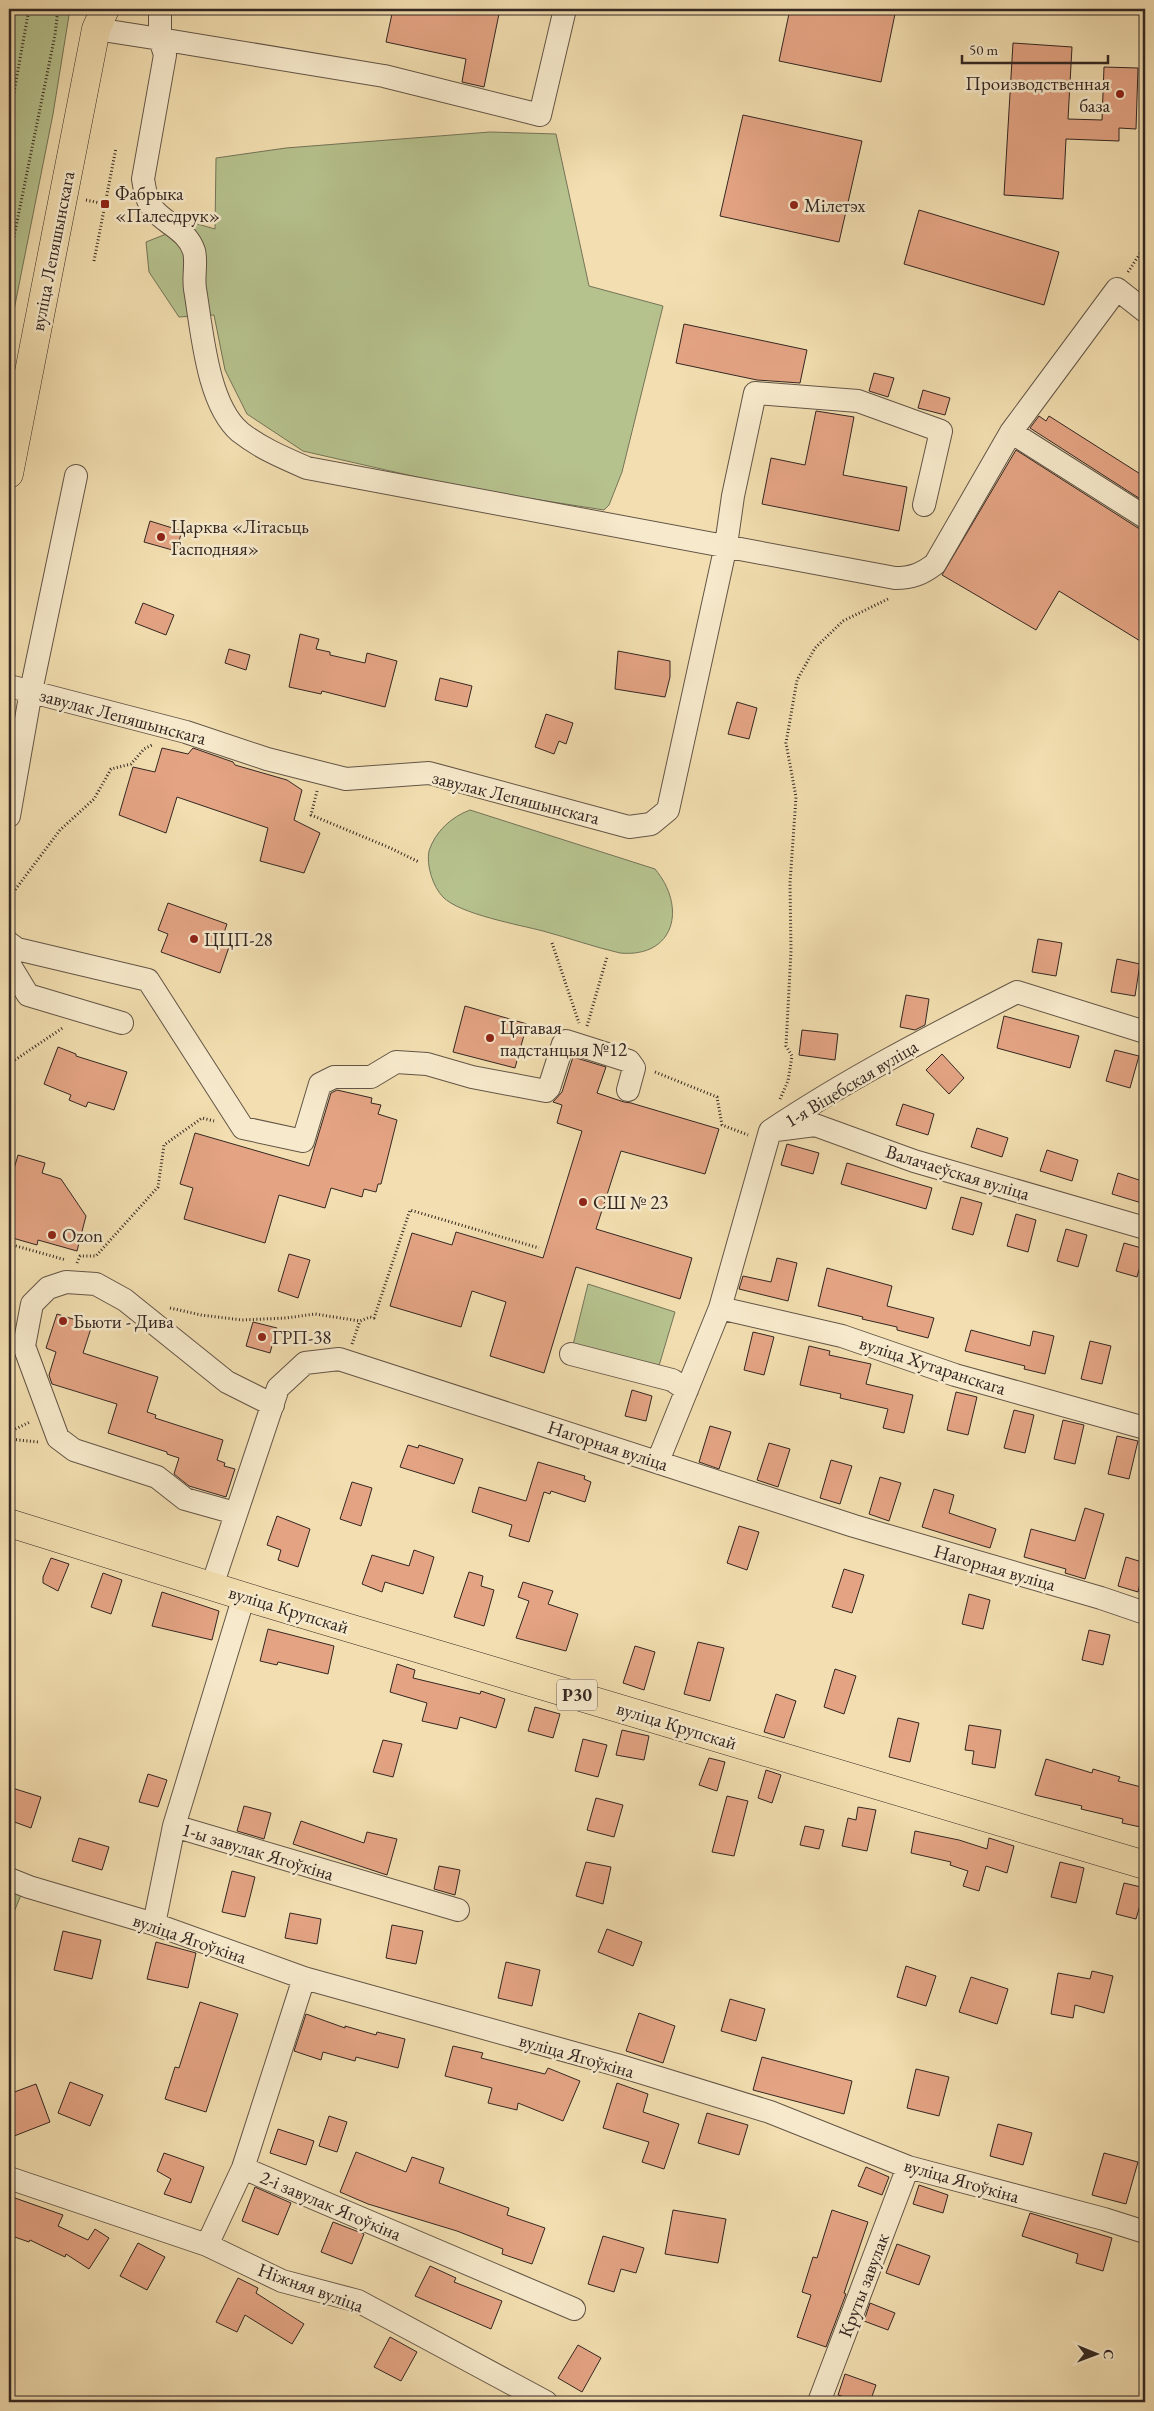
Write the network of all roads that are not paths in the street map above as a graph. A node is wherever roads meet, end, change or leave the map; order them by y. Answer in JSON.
{"nodes":[{"id":1,"x":160,"y":9,"type":"edge"},
{"id":2,"x":565,"y":9,"type":"edge"},
{"id":3,"x":98,"y":15,"type":"edge"},
{"id":4,"x":160,"y":39,"type":"junction"},
{"id":5,"x":1145,"y":311,"type":"edge"},
{"id":6,"x":1011,"y":432,"type":"junction"},
{"id":7,"x":9,"y":474,"type":"edge"},
{"id":8,"x":76,"y":476,"type":"dead end"},
{"id":9,"x":924,"y":505,"type":"dead end"},
{"id":10,"x":1145,"y":517,"type":"edge"},
{"id":11,"x":726,"y":545,"type":"junction"},
{"id":12,"x":9,"y":686,"type":"edge"},
{"id":13,"x":32,"y":691,"type":"junction"},
{"id":14,"x":9,"y":816,"type":"edge"},
{"id":15,"x":9,"y":943,"type":"edge"},
{"id":16,"x":9,"y":959,"type":"edge"},
{"id":17,"x":122,"y":1023,"type":"dead end"},
{"id":18,"x":1145,"y":1032,"type":"edge"},
{"id":19,"x":628,"y":1090,"type":"dead end"},
{"id":20,"x":770,"y":1131,"type":"junction"},
{"id":21,"x":1145,"y":1228,"type":"edge"},
{"id":22,"x":720,"y":1308,"type":"junction"},
{"id":23,"x":16,"y":1343,"type":"edge"},
{"id":24,"x":572,"y":1354,"type":"dead end"},
{"id":25,"x":687,"y":1390,"type":"junction"},
{"id":26,"x":272,"y":1405,"type":"junction"},
{"id":27,"x":1145,"y":1428,"type":"edge"},
{"id":28,"x":658,"y":1461,"type":"junction"},
{"id":29,"x":235,"y":1513,"type":"junction"},
{"id":30,"x":9,"y":1523,"type":"edge"},
{"id":31,"x":212,"y":1586,"type":"junction"},
{"id":32,"x":244,"y":1596,"type":"junction"},
{"id":33,"x":1145,"y":1612,"type":"edge"},
{"id":34,"x":174,"y":1826,"type":"junction"},
{"id":35,"x":1145,"y":1864,"type":"edge"},
{"id":36,"x":9,"y":1879,"type":"edge"},
{"id":37,"x":458,"y":1910,"type":"dead end"},
{"id":38,"x":154,"y":1924,"type":"junction"},
{"id":39,"x":304,"y":1978,"type":"junction"},
{"id":40,"x":908,"y":2167,"type":"junction"},
{"id":41,"x":243,"y":2168,"type":"junction"},
{"id":42,"x":9,"y":2178,"type":"edge"},
{"id":43,"x":1145,"y":2232,"type":"edge"},
{"id":44,"x":207,"y":2245,"type":"junction"},
{"id":45,"x":574,"y":2309,"type":"dead end"},
{"id":46,"x":546,"y":2402,"type":"edge"},
{"id":47,"x":819,"y":2402,"type":"edge"}],
"edges":[{"from":1,"to":4,"type":"street"},
{"from":2,"to":4,"type":"street"},
{"from":3,"to":4,"type":"street"},
{"from":3,"to":7,"type":"main road","name":"вуліца Лепяшынскага"},
{"from":4,"to":11,"type":"street"},
{"from":5,"to":6,"type":"street"},
{"from":6,"to":10,"type":"street"},
{"from":6,"to":11,"type":"street"},
{"from":8,"to":13,"type":"street"},
{"from":9,"to":11,"type":"street","name":"завулак Лепяшынскага"},
{"from":11,"to":13,"type":"street","name":"завулак Лепяшынскага"},
{"from":12,"to":13,"type":"street","name":"завулак Лепяшынскага"},
{"from":13,"to":14,"type":"street"},
{"from":15,"to":19,"type":"street"},
{"from":16,"to":17,"type":"street"},
{"from":18,"to":20,"type":"street","name":"1-я Віцебская вуліца"},
{"from":20,"to":21,"type":"street","name":"Валачаеўская вуліца"},
{"from":20,"to":22,"type":"street","name":"1-я Віцебская вуліца"},
{"from":22,"to":25,"type":"street","name":"1-я Віцебская вуліца"},
{"from":22,"to":27,"type":"street","name":"вуліца Хутаранскага"},
{"from":23,"to":26,"type":"street"},
{"from":23,"to":29,"type":"street"},
{"from":24,"to":25,"type":"street"},
{"from":25,"to":28,"type":"street","name":"1-я Віцебская вуліца"},
{"from":26,"to":28,"type":"street","name":"Нагорная вуліца"},
{"from":26,"to":29,"type":"street","name":"Нагорная вуліца"},
{"from":28,"to":33,"type":"street","name":"Нагорная вуліца"},
{"from":29,"to":31,"type":"street","name":"Нагорная вуліца"},
{"from":30,"to":31,"type":"main road","name":"вуліца Крупскай","number":"Р30"},
{"from":31,"to":32,"type":"main road","name":"вуліца Крупскай","number":"Р30"},
{"from":32,"to":34,"type":"street","name":"1-ы завулак Ягоўкіна"},
{"from":32,"to":35,"type":"main road","name":"вуліца Крупскай","number":"Р30"},
{"from":34,"to":37,"type":"street","name":"1-ы завулак Ягоўкіна"},
{"from":34,"to":38,"type":"street"},
{"from":36,"to":38,"type":"street","name":"вуліца Ягоўкіна"},
{"from":38,"to":39,"type":"street","name":"вуліца Ягоўкіна"},
{"from":39,"to":40,"type":"street","name":"вуліца Ягоўкіна"},
{"from":39,"to":41,"type":"street","name":"2-і завулак Ягоўкіна"},
{"from":40,"to":43,"type":"street","name":"вуліца Ягоўкіна"},
{"from":40,"to":47,"type":"street","name":"Круты завулак"},
{"from":41,"to":44,"type":"street"},
{"from":41,"to":45,"type":"street","name":"2-і завулак Ягоўкіна"},
{"from":42,"to":44,"type":"street","name":"Ніжняя вуліца"},
{"from":44,"to":46,"type":"street","name":"Ніжняя вуліца"}]}
